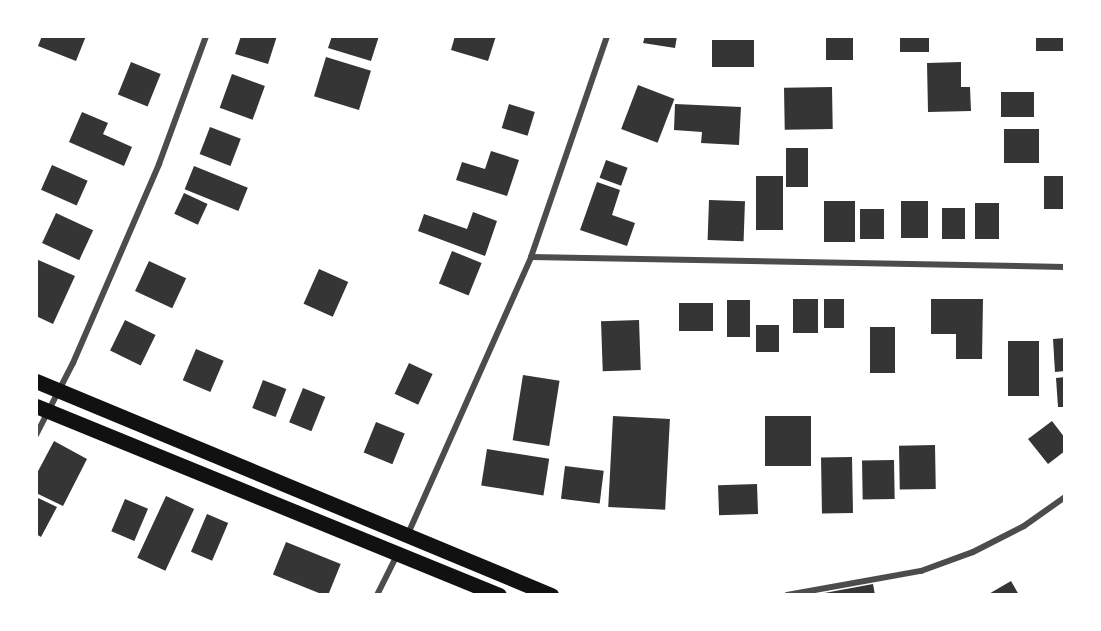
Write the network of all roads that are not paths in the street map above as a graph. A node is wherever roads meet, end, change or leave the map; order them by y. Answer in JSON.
{"nodes":[{"id":1,"x":206,"y":36,"type":"edge"},
{"id":2,"x":607,"y":36,"type":"edge"},
{"id":3,"x":531,"y":257,"type":"junction"},
{"id":4,"x":1065,"y":267,"type":"edge"},
{"id":5,"x":36,"y":381,"type":"edge"},
{"id":6,"x":60,"y":391,"type":"junction"},
{"id":7,"x":43,"y":409,"type":"edge"},
{"id":8,"x":36,"y":435,"type":"edge"},
{"id":9,"x":1065,"y":496,"type":"edge"},
{"id":10,"x":407,"y":536,"type":"junction"},
{"id":11,"x":398,"y":554,"type":"junction"},
{"id":12,"x":377,"y":595,"type":"edge"},
{"id":13,"x":499,"y":595,"type":"edge"},
{"id":14,"x":551,"y":595,"type":"edge"},
{"id":15,"x":787,"y":595,"type":"edge"}],
"edges":[{"from":1,"to":6,"type":"street"},
{"from":2,"to":3,"type":"street"},
{"from":3,"to":4,"type":"street"},
{"from":3,"to":10,"type":"street"},
{"from":5,"to":6,"type":"main road"},
{"from":6,"to":7,"type":"street"},
{"from":6,"to":10,"type":"main road"},
{"from":7,"to":8,"type":"street"},
{"from":7,"to":11,"type":"main road"},
{"from":9,"to":15,"type":"street"},
{"from":10,"to":14,"type":"main road"},
{"from":11,"to":12,"type":"street"},
{"from":11,"to":13,"type":"main road"}]}
